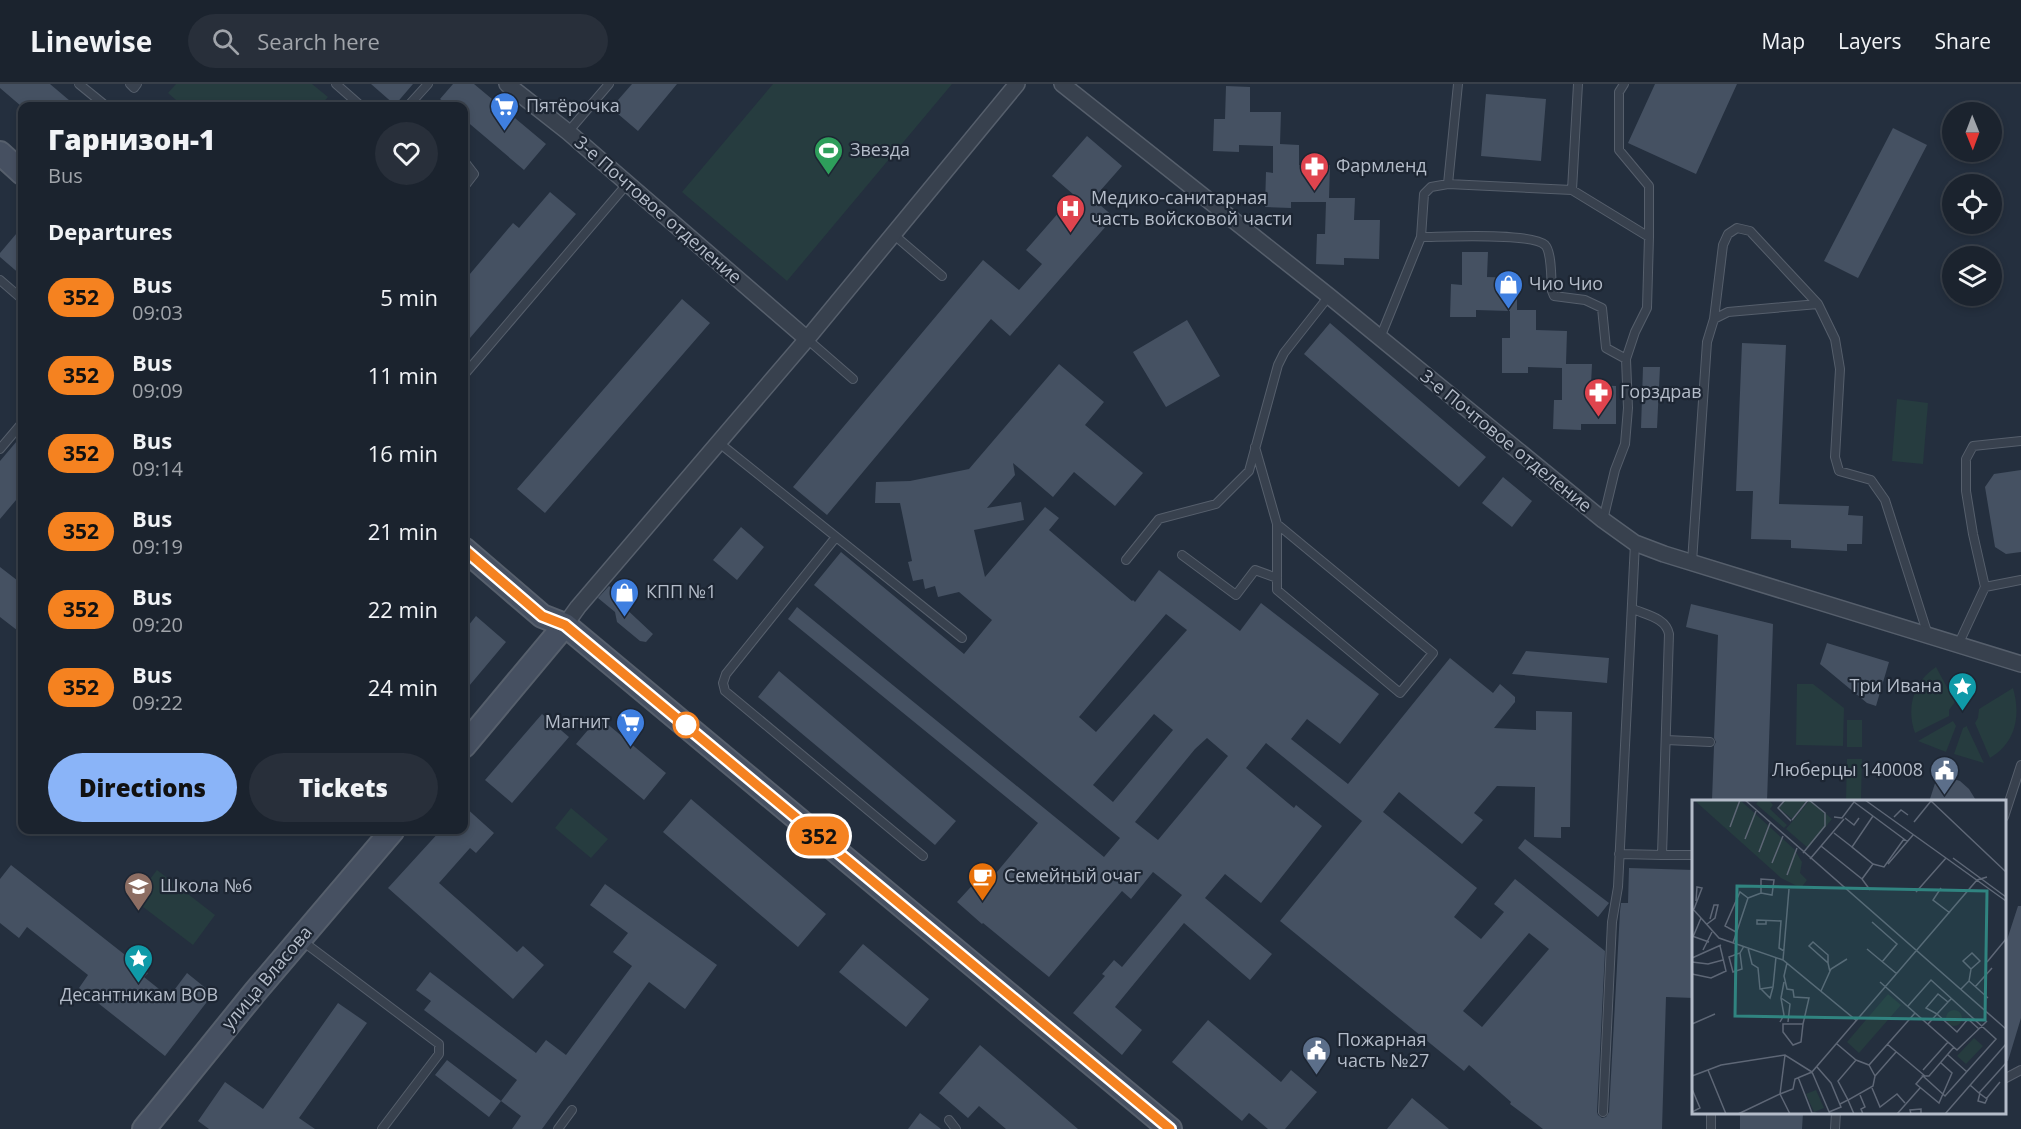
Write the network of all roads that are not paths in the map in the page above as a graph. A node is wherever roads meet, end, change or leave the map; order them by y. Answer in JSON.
{"nodes":[{"id":1,"x":79,"y":84,"type":"edge"},
{"id":2,"x":130,"y":84,"type":"edge"},
{"id":3,"x":137,"y":84,"type":"edge"},
{"id":4,"x":336,"y":84,"type":"edge"},
{"id":5,"x":428,"y":84,"type":"edge"},
{"id":6,"x":507,"y":84,"type":"edge"},
{"id":7,"x":609,"y":84,"type":"edge"},
{"id":8,"x":1017,"y":84,"type":"edge"},
{"id":9,"x":1062,"y":84,"type":"edge"},
{"id":10,"x":1458,"y":84,"type":"edge"},
{"id":11,"x":1578,"y":84,"type":"edge"},
{"id":12,"x":1624,"y":84,"type":"edge"},
{"id":13,"x":100,"y":102,"type":"edge"},
{"id":14,"x":356,"y":102,"type":"edge"},
{"id":15,"x":412,"y":102,"type":"edge"},
{"id":16,"x":568,"y":132,"type":"junction"},
{"id":17,"x":0,"y":153,"type":"edge"},
{"id":18,"x":468,"y":166,"type":"edge"},
{"id":19,"x":18,"y":169,"type":"edge"},
{"id":20,"x":468,"y":182,"type":"edge"},
{"id":21,"x":627,"y":184,"type":"junction"},
{"id":22,"x":1448,"y":184,"type":"junction"},
{"id":23,"x":1572,"y":190,"type":"junction"},
{"id":24,"x":893,"y":234,"type":"junction"},
{"id":25,"x":1420,"y":237,"type":"junction"},
{"id":26,"x":1649,"y":237,"type":"junction"},
{"id":27,"x":942,"y":276,"type":"dead end"},
{"id":28,"x":0,"y":280,"type":"edge"},
{"id":29,"x":18,"y":296,"type":"edge"},
{"id":30,"x":1329,"y":296,"type":"junction"},
{"id":31,"x":1818,"y":304,"type":"junction"},
{"id":32,"x":1714,"y":319,"type":"junction"},
{"id":33,"x":1380,"y":338,"type":"junction"},
{"id":34,"x":807,"y":339,"type":"junction"},
{"id":35,"x":1626,"y":359,"type":"junction"},
{"id":36,"x":468,"y":370,"type":"edge"},
{"id":37,"x":853,"y":379,"type":"dead end"},
{"id":38,"x":18,"y":428,"type":"edge"},
{"id":39,"x":2021,"y":441,"type":"edge"},
{"id":40,"x":718,"y":442,"type":"junction"},
{"id":41,"x":1255,"y":447,"type":"junction"},
{"id":42,"x":0,"y":449,"type":"edge"},
{"id":43,"x":1602,"y":520,"type":"junction"},
{"id":44,"x":1277,"y":524,"type":"junction"},
{"id":45,"x":836,"y":537,"type":"junction"},
{"id":46,"x":1635,"y":543,"type":"junction"},
{"id":47,"x":468,"y":552,"type":"edge"},
{"id":48,"x":1182,"y":555,"type":"dead end"},
{"id":49,"x":1126,"y":560,"type":"dead end"},
{"id":50,"x":1692,"y":562,"type":"junction"},
{"id":51,"x":1277,"y":578,"type":"junction"},
{"id":52,"x":2021,"y":580,"type":"edge"},
{"id":53,"x":1985,"y":587,"type":"junction"},
{"id":54,"x":1633,"y":609,"type":"junction"},
{"id":55,"x":565,"y":625,"type":"junction"},
{"id":56,"x":1928,"y":635,"type":"junction"},
{"id":57,"x":962,"y":638,"type":"dead end"},
{"id":58,"x":1958,"y":645,"type":"junction"},
{"id":59,"x":2021,"y":664,"type":"edge"},
{"id":60,"x":1666,"y":740,"type":"junction"},
{"id":61,"x":468,"y":742,"type":"edge"},
{"id":62,"x":1710,"y":742,"type":"dead end"},
{"id":63,"x":2021,"y":765,"type":"edge"},
{"id":64,"x":2006,"y":811,"type":"edge"},
{"id":65,"x":390,"y":834,"type":"edge"},
{"id":66,"x":1620,"y":854,"type":"junction"},
{"id":67,"x":1662,"y":855,"type":"junction"},
{"id":68,"x":1692,"y":855,"type":"edge"},
{"id":69,"x":923,"y":856,"type":"dead end"},
{"id":70,"x":300,"y":940,"type":"junction"},
{"id":71,"x":2021,"y":1070,"type":"edge"},
{"id":72,"x":2006,"y":1078,"type":"edge"},
{"id":73,"x":572,"y":1110,"type":"dead end"},
{"id":74,"x":1603,"y":1112,"type":"dead end"},
{"id":75,"x":1836,"y":1114,"type":"edge"},
{"id":76,"x":949,"y":1120,"type":"dead end"},
{"id":77,"x":144,"y":1129,"type":"edge"},
{"id":78,"x":382,"y":1129,"type":"edge"},
{"id":79,"x":558,"y":1129,"type":"edge"},
{"id":80,"x":956,"y":1129,"type":"edge"},
{"id":81,"x":1170,"y":1129,"type":"edge"},
{"id":82,"x":1835,"y":1129,"type":"edge"}],
"edges":[{"from":1,"to":13,"type":"lane"},
{"from":2,"to":3,"type":"lane"},
{"from":4,"to":14,"type":"lane"},
{"from":5,"to":15,"type":"lane"},
{"from":6,"to":16,"type":"street","name":"3-е Почтовое отделение"},
{"from":7,"to":16,"type":"lane"},
{"from":8,"to":24,"type":"street"},
{"from":9,"to":30,"type":"street","name":"3-е Почтовое отделение"},
{"from":10,"to":22,"type":"lane"},
{"from":11,"to":23,"type":"lane"},
{"from":12,"to":26,"type":"lane"},
{"from":16,"to":21,"type":"street","name":"3-е Почтовое отделение"},
{"from":17,"to":19,"type":"main road"},
{"from":18,"to":20,"type":"lane"},
{"from":21,"to":34,"type":"street","name":"3-е Почтовое отделение"},
{"from":21,"to":36,"type":"lane"},
{"from":22,"to":23,"type":"lane"},
{"from":22,"to":25,"type":"lane"},
{"from":23,"to":26,"type":"lane"},
{"from":24,"to":27,"type":"lane"},
{"from":24,"to":34,"type":"street"},
{"from":25,"to":33,"type":"lane"},
{"from":25,"to":35,"type":"lane"},
{"from":26,"to":35,"type":"lane"},
{"from":28,"to":29,"type":"lane"},
{"from":30,"to":33,"type":"street","name":"3-е Почтовое отделение"},
{"from":30,"to":41,"type":"lane"},
{"from":31,"to":32,"type":"lane"},
{"from":31,"to":32,"type":"lane"},
{"from":31,"to":56,"type":"lane"},
{"from":32,"to":50,"type":"lane"},
{"from":33,"to":43,"type":"street","name":"3-е Почтовое отделение"},
{"from":34,"to":37,"type":"lane"},
{"from":34,"to":40,"type":"street"},
{"from":35,"to":43,"type":"lane"},
{"from":38,"to":42,"type":"lane"},
{"from":39,"to":53,"type":"lane"},
{"from":40,"to":45,"type":"lane"},
{"from":40,"to":55,"type":"street"},
{"from":41,"to":44,"type":"lane"},
{"from":41,"to":49,"type":"lane"},
{"from":43,"to":46,"type":"street","name":"3-е Почтовое отделение"},
{"from":44,"to":51,"type":"lane"},
{"from":44,"to":51,"type":"lane"},
{"from":45,"to":57,"type":"lane"},
{"from":45,"to":69,"type":"lane"},
{"from":46,"to":50,"type":"street","name":"3-е Почтовое отделение"},
{"from":46,"to":54,"type":"lane"},
{"from":47,"to":55,"type":"main road"},
{"from":48,"to":51,"type":"lane"},
{"from":50,"to":56,"type":"street","name":"3-е Почтовое отделение"},
{"from":52,"to":53,"type":"lane"},
{"from":53,"to":58,"type":"lane"},
{"from":54,"to":60,"type":"lane"},
{"from":54,"to":66,"type":"lane"},
{"from":55,"to":61,"type":"main road"},
{"from":55,"to":81,"type":"main road"},
{"from":56,"to":58,"type":"street","name":"3-е Почтовое отделение"},
{"from":58,"to":59,"type":"street","name":"3-е Почтовое отделение"},
{"from":60,"to":62,"type":"lane"},
{"from":60,"to":67,"type":"lane"},
{"from":63,"to":64,"type":"lane"},
{"from":65,"to":70,"type":"main road","name":"улица Власова"},
{"from":66,"to":67,"type":"lane"},
{"from":66,"to":74,"type":"lane"},
{"from":67,"to":68,"type":"lane"},
{"from":70,"to":77,"type":"main road","name":"улица Власова"},
{"from":70,"to":78,"type":"lane"},
{"from":71,"to":72,"type":"lane"},
{"from":73,"to":79,"type":"lane"},
{"from":75,"to":82,"type":"lane"},
{"from":76,"to":80,"type":"lane"}]}
